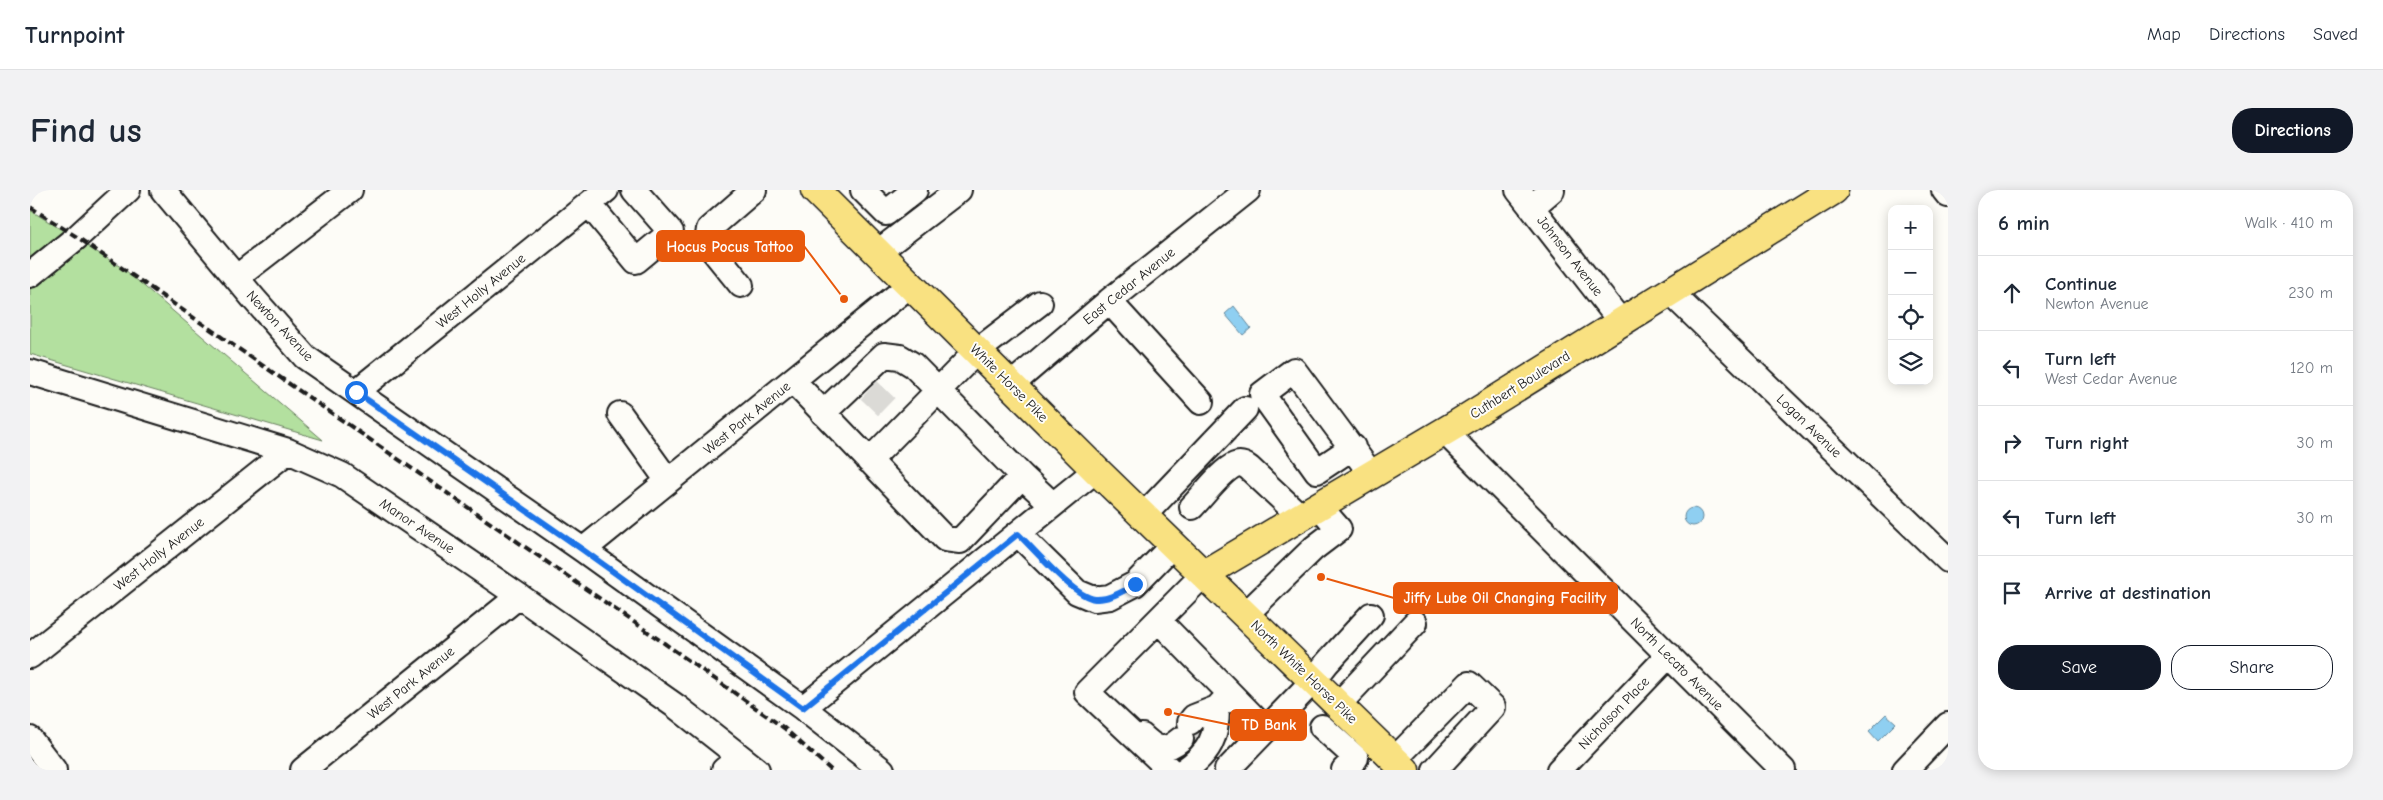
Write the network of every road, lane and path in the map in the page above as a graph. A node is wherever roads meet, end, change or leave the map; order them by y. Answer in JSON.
{"nodes":[{"id":1,"x":128,"y":190,"type":"edge"},
{"id":2,"x":163,"y":190,"type":"edge"},
{"id":3,"x":350,"y":190,"type":"edge"},
{"id":4,"x":634,"y":190,"type":"edge"},
{"id":5,"x":754,"y":190,"type":"edge"},
{"id":6,"x":863,"y":190,"type":"edge"},
{"id":7,"x":915,"y":190,"type":"edge"},
{"id":8,"x":959,"y":190,"type":"edge"},
{"id":9,"x":1248,"y":190,"type":"edge"},
{"id":10,"x":1552,"y":190,"type":"edge"},
{"id":11,"x":1834,"y":190,"type":"edge"},
{"id":12,"x":1944,"y":190,"type":"edge"},
{"id":13,"x":826,"y":193,"type":"edge"},
{"id":14,"x":1948,"y":194,"type":"edge"},
{"id":15,"x":597,"y":197,"type":"edge"},
{"id":16,"x":1525,"y":199,"type":"edge"},
{"id":17,"x":878,"y":252,"type":"junction"},
{"id":18,"x":30,"y":275,"type":"edge"},
{"id":19,"x":237,"y":277,"type":"junction"},
{"id":20,"x":741,"y":285,"type":"dead end"},
{"id":21,"x":910,"y":285,"type":"junction"},
{"id":22,"x":1670,"y":292,"type":"junction"},
{"id":23,"x":1109,"y":301,"type":"junction"},
{"id":24,"x":1040,"y":303,"type":"dead end"},
{"id":25,"x":1621,"y":322,"type":"junction"},
{"id":26,"x":977,"y":351,"type":"junction"},
{"id":27,"x":30,"y":372,"type":"edge"},
{"id":28,"x":793,"y":381,"type":"junction"},
{"id":29,"x":1011,"y":385,"type":"junction"},
{"id":30,"x":939,"y":391,"type":"junction"},
{"id":31,"x":356,"y":392,"type":"junction"},
{"id":32,"x":1201,"y":402,"type":"dead end"},
{"id":33,"x":1246,"y":410,"type":"dead end"},
{"id":34,"x":823,"y":413,"type":"junction"},
{"id":35,"x":620,"y":414,"type":"dead end"},
{"id":36,"x":1444,"y":431,"type":"junction"},
{"id":37,"x":1353,"y":447,"type":"dead end"},
{"id":38,"x":288,"y":451,"type":"junction"},
{"id":39,"x":869,"y":461,"type":"junction"},
{"id":40,"x":1096,"y":470,"type":"junction"},
{"id":41,"x":1372,"y":475,"type":"junction"},
{"id":42,"x":1022,"y":476,"type":"junction"},
{"id":43,"x":668,"y":481,"type":"junction"},
{"id":44,"x":1053,"y":505,"type":"junction"},
{"id":45,"x":1192,"y":507,"type":"dead end"},
{"id":46,"x":1310,"y":512,"type":"junction"},
{"id":47,"x":1143,"y":516,"type":"junction"},
{"id":48,"x":1018,"y":534,"type":"junction"},
{"id":49,"x":1173,"y":545,"type":"junction"},
{"id":50,"x":583,"y":550,"type":"junction"},
{"id":51,"x":1948,"y":560,"type":"edge"},
{"id":52,"x":1204,"y":574,"type":"junction"},
{"id":53,"x":520,"y":596,"type":"junction"},
{"id":54,"x":1245,"y":615,"type":"junction"},
{"id":55,"x":1371,"y":615,"type":"dead end"},
{"id":56,"x":1159,"y":621,"type":"junction"},
{"id":57,"x":1415,"y":630,"type":"dead end"},
{"id":58,"x":1669,"y":655,"type":"junction"},
{"id":59,"x":30,"y":656,"type":"edge"},
{"id":60,"x":1313,"y":681,"type":"junction"},
{"id":61,"x":1092,"y":687,"type":"junction"},
{"id":62,"x":1224,"y":701,"type":"junction"},
{"id":63,"x":803,"y":708,"type":"junction"},
{"id":64,"x":1339,"y":724,"type":"junction"},
{"id":65,"x":1948,"y":725,"type":"edge"},
{"id":66,"x":1266,"y":730,"type":"junction"},
{"id":67,"x":30,"y":739,"type":"edge"},
{"id":68,"x":1183,"y":745,"type":"edge"},
{"id":69,"x":1399,"y":765,"type":"edge"},
{"id":70,"x":741,"y":766,"type":"edge"},
{"id":71,"x":54,"y":770,"type":"edge"},
{"id":72,"x":304,"y":770,"type":"edge"},
{"id":73,"x":882,"y":770,"type":"edge"},
{"id":74,"x":1228,"y":770,"type":"edge"},
{"id":75,"x":1344,"y":770,"type":"edge"},
{"id":76,"x":1435,"y":770,"type":"edge"},
{"id":77,"x":1559,"y":770,"type":"edge"},
{"id":78,"x":1783,"y":770,"type":"edge"},
{"id":79,"x":1905,"y":770,"type":"edge"}],
"edges":[{"from":1,"to":18,"type":"street"},
{"from":2,"to":19,"type":"street","name":"Newton Avenue"},
{"from":3,"to":19,"type":"street"},
{"from":4,"to":15,"type":"street"},
{"from":5,"to":20,"type":"street"},
{"from":6,"to":7,"type":"street"},
{"from":8,"to":17,"type":"street"},
{"from":9,"to":23,"type":"street","name":"East Cedar Avenue"},
{"from":10,"to":16,"type":"street"},
{"from":11,"to":22,"type":"main road","name":"Cuthbert Boulevard"},
{"from":12,"to":14,"type":"street"},
{"from":13,"to":17,"type":"main road","name":"White Horse Pike"},
{"from":15,"to":31,"type":"street","name":"West Holly Avenue"},
{"from":16,"to":25,"type":"street","name":"Johnson Avenue"},
{"from":17,"to":21,"type":"main road","name":"White Horse Pike"},
{"from":19,"to":31,"type":"street","name":"Newton Avenue"},
{"from":21,"to":26,"type":"main road","name":"White Horse Pike"},
{"from":21,"to":28,"type":"street","name":"West Park Avenue"},
{"from":22,"to":25,"type":"main road","name":"Cuthbert Boulevard"},
{"from":22,"to":51,"type":"street","name":"Logan Avenue"},
{"from":23,"to":29,"type":"street","name":"East Cedar Avenue"},
{"from":23,"to":32,"type":"street"},
{"from":24,"to":26,"type":"street"},
{"from":25,"to":36,"type":"main road","name":"Cuthbert Boulevard"},
{"from":26,"to":29,"type":"main road","name":"White Horse Pike"},
{"from":26,"to":30,"type":"street"},
{"from":27,"to":38,"type":"street","name":"Manor Avenue"},
{"from":28,"to":34,"type":"street"},
{"from":28,"to":43,"type":"street","name":"West Park Avenue"},
{"from":29,"to":40,"type":"main road","name":"White Horse Pike"},
{"from":30,"to":34,"type":"street"},
{"from":30,"to":39,"type":"street"},
{"from":30,"to":42,"type":"street"},
{"from":31,"to":50,"type":"street","name":"Newton Avenue"},
{"from":33,"to":47,"type":"street"},
{"from":34,"to":39,"type":"street"},
{"from":35,"to":43,"type":"street"},
{"from":36,"to":41,"type":"main road","name":"Cuthbert Boulevard"},
{"from":36,"to":58,"type":"street","name":"North Lecato Avenue"},
{"from":37,"to":41,"type":"street"},
{"from":38,"to":53,"type":"street","name":"Manor Avenue"},
{"from":38,"to":59,"type":"street","name":"West Holly Avenue"},
{"from":39,"to":42,"type":"street"},
{"from":40,"to":44,"type":"street"},
{"from":40,"to":47,"type":"main road","name":"White Horse Pike"},
{"from":41,"to":46,"type":"main road","name":"Cuthbert Boulevard"},
{"from":42,"to":44,"type":"street"},
{"from":43,"to":50,"type":"street","name":"West Park Avenue"},
{"from":44,"to":48,"type":"street"},
{"from":45,"to":46,"type":"street"},
{"from":46,"to":52,"type":"main road","name":"Cuthbert Boulevard"},
{"from":46,"to":54,"type":"street"},
{"from":47,"to":49,"type":"main road","name":"White Horse Pike"},
{"from":48,"to":49,"type":"street"},
{"from":48,"to":63,"type":"street"},
{"from":49,"to":52,"type":"main road","name":"White Horse Pike"},
{"from":50,"to":63,"type":"street","name":"Newton Avenue"},
{"from":52,"to":54,"type":"main road","name":"North White Horse Pike"},
{"from":52,"to":56,"type":"street"},
{"from":53,"to":70,"type":"street","name":"Manor Avenue"},
{"from":53,"to":72,"type":"street","name":"West Park Avenue"},
{"from":54,"to":60,"type":"main road","name":"North White Horse Pike"},
{"from":55,"to":60,"type":"street"},
{"from":56,"to":61,"type":"street"},
{"from":56,"to":62,"type":"street"},
{"from":57,"to":64,"type":"street"},
{"from":58,"to":77,"type":"street","name":"Nicholson Place"},
{"from":58,"to":78,"type":"street","name":"North Lecato Avenue"},
{"from":60,"to":64,"type":"main road","name":"North White Horse Pike"},
{"from":60,"to":66,"type":"street"},
{"from":61,"to":68,"type":"street"},
{"from":61,"to":68,"type":"street"},
{"from":62,"to":66,"type":"street"},
{"from":62,"to":68,"type":"street"},
{"from":62,"to":68,"type":"street"},
{"from":63,"to":73,"type":"street","name":"Newton Avenue"},
{"from":64,"to":69,"type":"main road","name":"North White Horse Pike"},
{"from":64,"to":75,"type":"street"},
{"from":65,"to":79,"type":"street"},
{"from":66,"to":74,"type":"street"},
{"from":67,"to":71,"type":"street"},
{"from":69,"to":76,"type":"street"}]}
